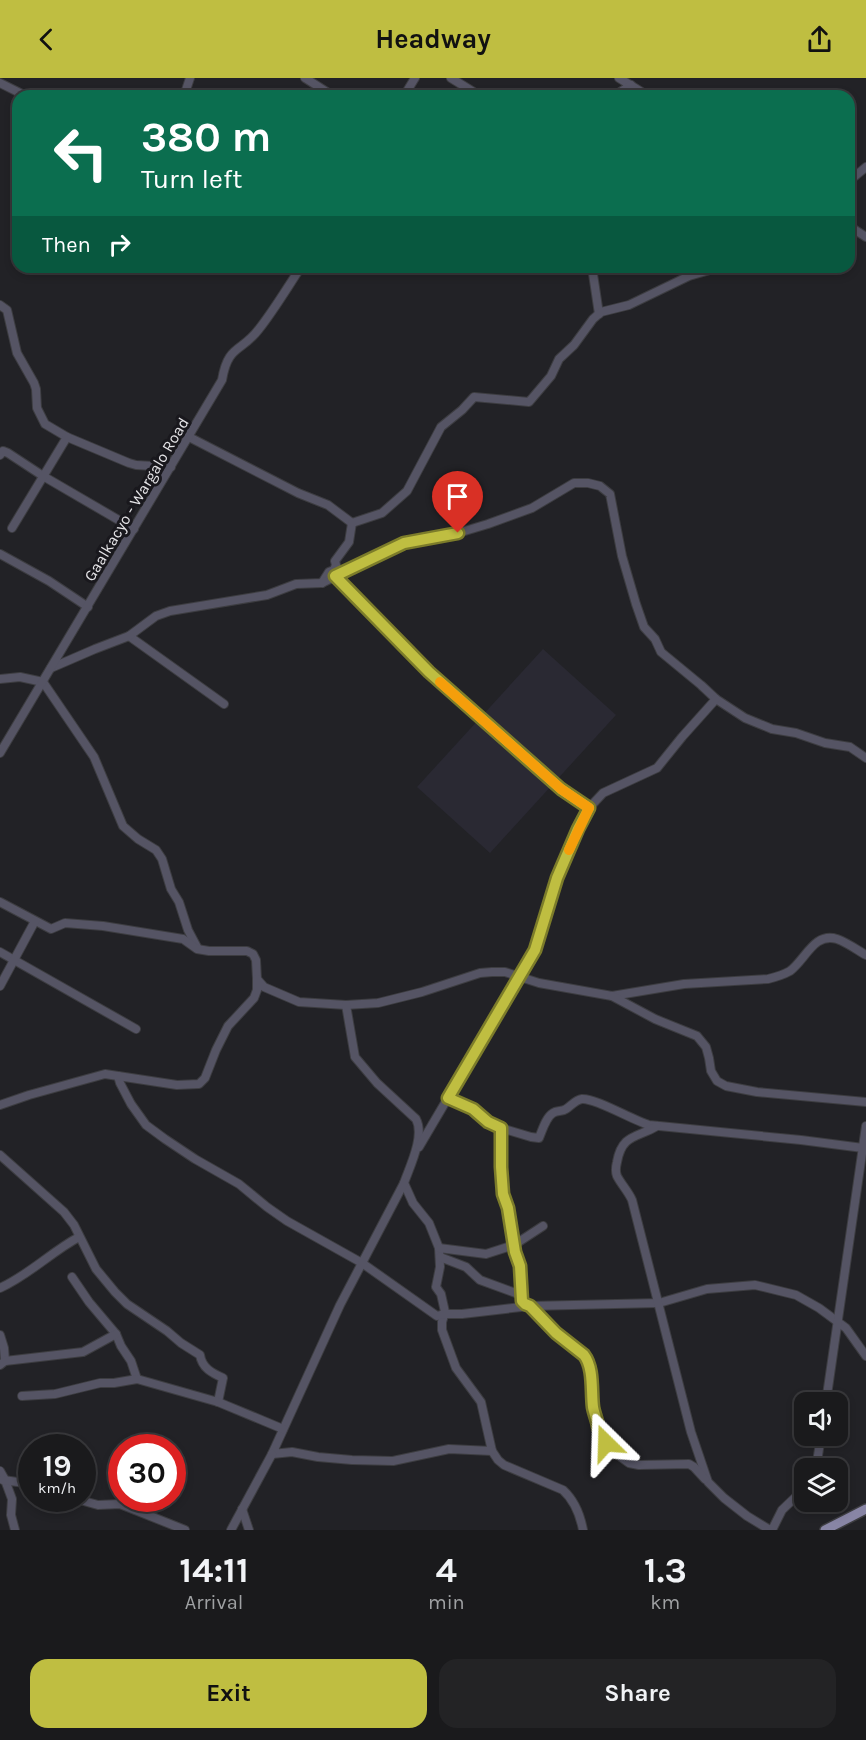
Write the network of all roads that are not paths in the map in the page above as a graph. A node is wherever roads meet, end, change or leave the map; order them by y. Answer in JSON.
{"nodes":[{"id":1,"x":305,"y":78,"type":"edge"},
{"id":2,"x":451,"y":78,"type":"edge"},
{"id":3,"x":619,"y":78,"type":"edge"},
{"id":4,"x":0,"y":83,"type":"edge"},
{"id":5,"x":631,"y":85,"type":"junction"},
{"id":6,"x":14,"y":90,"type":"edge"},
{"id":7,"x":324,"y":90,"type":"edge"},
{"id":8,"x":470,"y":90,"type":"edge"},
{"id":9,"x":623,"y":90,"type":"edge"},
{"id":10,"x":632,"y":90,"type":"edge"},
{"id":11,"x":639,"y":90,"type":"edge"},
{"id":12,"x":297,"y":273,"type":"edge"},
{"id":13,"x":593,"y":273,"type":"edge"},
{"id":14,"x":699,"y":273,"type":"edge"},
{"id":15,"x":0,"y":305,"type":"edge"},
{"id":16,"x":599,"y":314,"type":"junction"},
{"id":17,"x":67,"y":437,"type":"junction"},
{"id":18,"x":189,"y":437,"type":"junction"},
{"id":19,"x":0,"y":455,"type":"edge"},
{"id":20,"x":171,"y":466,"type":"junction"},
{"id":21,"x":43,"y":476,"type":"junction"},
{"id":22,"x":352,"y":523,"type":"junction"},
{"id":23,"x":12,"y":528,"type":"dead end"},
{"id":24,"x":134,"y":529,"type":"junction"},
{"id":25,"x":0,"y":554,"type":"edge"},
{"id":26,"x":335,"y":576,"type":"junction"},
{"id":27,"x":322,"y":583,"type":"junction"},
{"id":28,"x":87,"y":607,"type":"junction"},
{"id":29,"x":129,"y":636,"type":"junction"},
{"id":30,"x":51,"y":668,"type":"junction"},
{"id":31,"x":0,"y":679,"type":"edge"},
{"id":32,"x":43,"y":682,"type":"junction"},
{"id":33,"x":716,"y":699,"type":"junction"},
{"id":34,"x":224,"y":704,"type":"dead end"},
{"id":35,"x":0,"y":753,"type":"edge"},
{"id":36,"x":866,"y":758,"type":"edge"},
{"id":37,"x":589,"y":808,"type":"junction"},
{"id":38,"x":0,"y":902,"type":"edge"},
{"id":39,"x":35,"y":921,"type":"junction"},
{"id":40,"x":197,"y":949,"type":"junction"},
{"id":41,"x":0,"y":952,"type":"edge"},
{"id":42,"x":866,"y":956,"type":"edge"},
{"id":43,"x":14,"y":960,"type":"junction"},
{"id":44,"x":519,"y":976,"type":"junction"},
{"id":45,"x":257,"y":979,"type":"junction"},
{"id":46,"x":0,"y":986,"type":"edge"},
{"id":47,"x":612,"y":996,"type":"junction"},
{"id":48,"x":346,"y":1005,"type":"junction"},
{"id":49,"x":136,"y":1029,"type":"dead end"},
{"id":50,"x":118,"y":1076,"type":"junction"},
{"id":51,"x":448,"y":1098,"type":"junction"},
{"id":52,"x":866,"y":1102,"type":"edge"},
{"id":53,"x":0,"y":1105,"type":"edge"},
{"id":54,"x":657,"y":1126,"type":"junction"},
{"id":55,"x":866,"y":1126,"type":"edge"},
{"id":56,"x":501,"y":1128,"type":"junction"},
{"id":57,"x":863,"y":1148,"type":"junction"},
{"id":58,"x":0,"y":1155,"type":"edge"},
{"id":59,"x":414,"y":1156,"type":"junction"},
{"id":60,"x":404,"y":1183,"type":"junction"},
{"id":61,"x":543,"y":1226,"type":"dead end"},
{"id":62,"x":79,"y":1237,"type":"junction"},
{"id":63,"x":514,"y":1245,"type":"junction"},
{"id":64,"x":440,"y":1252,"type":"junction"},
{"id":65,"x":362,"y":1263,"type":"junction"},
{"id":66,"x":72,"y":1277,"type":"dead end"},
{"id":67,"x":0,"y":1288,"type":"edge"},
{"id":68,"x":521,"y":1296,"type":"junction"},
{"id":69,"x":659,"y":1303,"type":"junction"},
{"id":70,"x":530,"y":1306,"type":"junction"},
{"id":71,"x":444,"y":1314,"type":"junction"},
{"id":72,"x":838,"y":1322,"type":"junction"},
{"id":73,"x":116,"y":1334,"type":"junction"},
{"id":74,"x":0,"y":1335,"type":"edge"},
{"id":75,"x":866,"y":1356,"type":"edge"},
{"id":76,"x":3,"y":1363,"type":"edge"},
{"id":77,"x":137,"y":1379,"type":"junction"},
{"id":78,"x":828,"y":1392,"type":"edge"},
{"id":79,"x":22,"y":1396,"type":"dead end"},
{"id":80,"x":218,"y":1402,"type":"junction"},
{"id":81,"x":283,"y":1429,"type":"junction"},
{"id":82,"x":492,"y":1451,"type":"junction"},
{"id":83,"x":272,"y":1454,"type":"junction"},
{"id":84,"x":0,"y":1471,"type":"edge"},
{"id":85,"x":3,"y":1480,"type":"edge"},
{"id":86,"x":18,"y":1482,"type":"edge"},
{"id":87,"x":708,"y":1482,"type":"junction"},
{"id":88,"x":794,"y":1499,"type":"edge"},
{"id":89,"x":96,"y":1504,"type":"edge"},
{"id":90,"x":242,"y":1509,"type":"junction"},
{"id":91,"x":866,"y":1509,"type":"edge"},
{"id":92,"x":15,"y":1530,"type":"edge"},
{"id":93,"x":185,"y":1530,"type":"edge"},
{"id":94,"x":231,"y":1530,"type":"edge"},
{"id":95,"x":249,"y":1530,"type":"edge"},
{"id":96,"x":583,"y":1530,"type":"edge"},
{"id":97,"x":771,"y":1530,"type":"edge"},
{"id":98,"x":825,"y":1530,"type":"edge"}],
"edges":[{"from":1,"to":7,"type":"street"},
{"from":2,"to":8,"type":"street"},
{"from":3,"to":5,"type":"street"},
{"from":4,"to":6,"type":"street"},
{"from":5,"to":9,"type":"street"},
{"from":5,"to":10,"type":"street"},
{"from":5,"to":11,"type":"street"},
{"from":12,"to":18,"type":"street","name":"Gaalkacyo - Wargalo Road"},
{"from":13,"to":16,"type":"street"},
{"from":14,"to":16,"type":"street"},
{"from":15,"to":17,"type":"street"},
{"from":16,"to":22,"type":"street"},
{"from":17,"to":20,"type":"street"},
{"from":17,"to":21,"type":"street"},
{"from":18,"to":20,"type":"street","name":"Gaalkacyo - Wargalo Road"},
{"from":18,"to":22,"type":"street"},
{"from":19,"to":21,"type":"street"},
{"from":20,"to":24,"type":"street","name":"Gaalkacyo - Wargalo Road"},
{"from":21,"to":23,"type":"street"},
{"from":21,"to":24,"type":"street"},
{"from":22,"to":27,"type":"street"},
{"from":24,"to":28,"type":"street","name":"Gaalkacyo - Wargalo Road"},
{"from":25,"to":28,"type":"street"},
{"from":26,"to":27,"type":"street"},
{"from":26,"to":33,"type":"street"},
{"from":26,"to":37,"type":"street"},
{"from":27,"to":29,"type":"street"},
{"from":28,"to":30,"type":"street","name":"Gaalkacyo - Wargalo Road"},
{"from":29,"to":30,"type":"street"},
{"from":29,"to":34,"type":"street"},
{"from":30,"to":32,"type":"street","name":"Gaalkacyo - Wargalo Road"},
{"from":31,"to":32,"type":"street"},
{"from":32,"to":35,"type":"street","name":"Gaalkacyo - Wargalo Road"},
{"from":32,"to":40,"type":"street"},
{"from":33,"to":36,"type":"street"},
{"from":33,"to":37,"type":"street"},
{"from":37,"to":44,"type":"street"},
{"from":38,"to":39,"type":"street"},
{"from":39,"to":40,"type":"street"},
{"from":39,"to":43,"type":"street"},
{"from":40,"to":45,"type":"street"},
{"from":41,"to":43,"type":"street"},
{"from":42,"to":47,"type":"street"},
{"from":43,"to":46,"type":"street"},
{"from":43,"to":49,"type":"street"},
{"from":44,"to":47,"type":"street"},
{"from":44,"to":48,"type":"street"},
{"from":44,"to":51,"type":"street"},
{"from":45,"to":48,"type":"street"},
{"from":45,"to":50,"type":"street"},
{"from":47,"to":52,"type":"street"},
{"from":48,"to":59,"type":"street"},
{"from":50,"to":53,"type":"street"},
{"from":50,"to":65,"type":"street"},
{"from":51,"to":56,"type":"street"},
{"from":51,"to":59,"type":"street"},
{"from":54,"to":56,"type":"street"},
{"from":54,"to":57,"type":"street"},
{"from":54,"to":69,"type":"street"},
{"from":55,"to":57,"type":"street"},
{"from":56,"to":63,"type":"street"},
{"from":57,"to":72,"type":"street"},
{"from":58,"to":62,"type":"street"},
{"from":59,"to":60,"type":"street"},
{"from":60,"to":64,"type":"street"},
{"from":60,"to":65,"type":"street"},
{"from":61,"to":63,"type":"street"},
{"from":62,"to":67,"type":"street"},
{"from":62,"to":80,"type":"street"},
{"from":63,"to":64,"type":"street"},
{"from":63,"to":68,"type":"street"},
{"from":64,"to":68,"type":"street"},
{"from":64,"to":71,"type":"street"},
{"from":65,"to":71,"type":"street"},
{"from":65,"to":81,"type":"street"},
{"from":66,"to":73,"type":"street"},
{"from":68,"to":70,"type":"street"},
{"from":69,"to":70,"type":"street"},
{"from":69,"to":72,"type":"street"},
{"from":69,"to":87,"type":"street"},
{"from":70,"to":71,"type":"street"},
{"from":70,"to":87,"type":"street"},
{"from":71,"to":82,"type":"street"},
{"from":72,"to":75,"type":"street"},
{"from":72,"to":78,"type":"street"},
{"from":73,"to":76,"type":"street"},
{"from":73,"to":77,"type":"street"},
{"from":74,"to":76,"type":"street"},
{"from":77,"to":79,"type":"street"},
{"from":77,"to":80,"type":"street"},
{"from":80,"to":81,"type":"street"},
{"from":81,"to":83,"type":"street"},
{"from":82,"to":83,"type":"street"},
{"from":82,"to":96,"type":"street"},
{"from":83,"to":90,"type":"street"},
{"from":84,"to":85,"type":"street"},
{"from":85,"to":86,"type":"street"},
{"from":85,"to":92,"type":"street"},
{"from":87,"to":97,"type":"street"},
{"from":88,"to":97,"type":"street"},
{"from":89,"to":93,"type":"street"},
{"from":90,"to":94,"type":"street"},
{"from":90,"to":95,"type":"street"},
{"from":91,"to":98,"type":"main road"}]}
